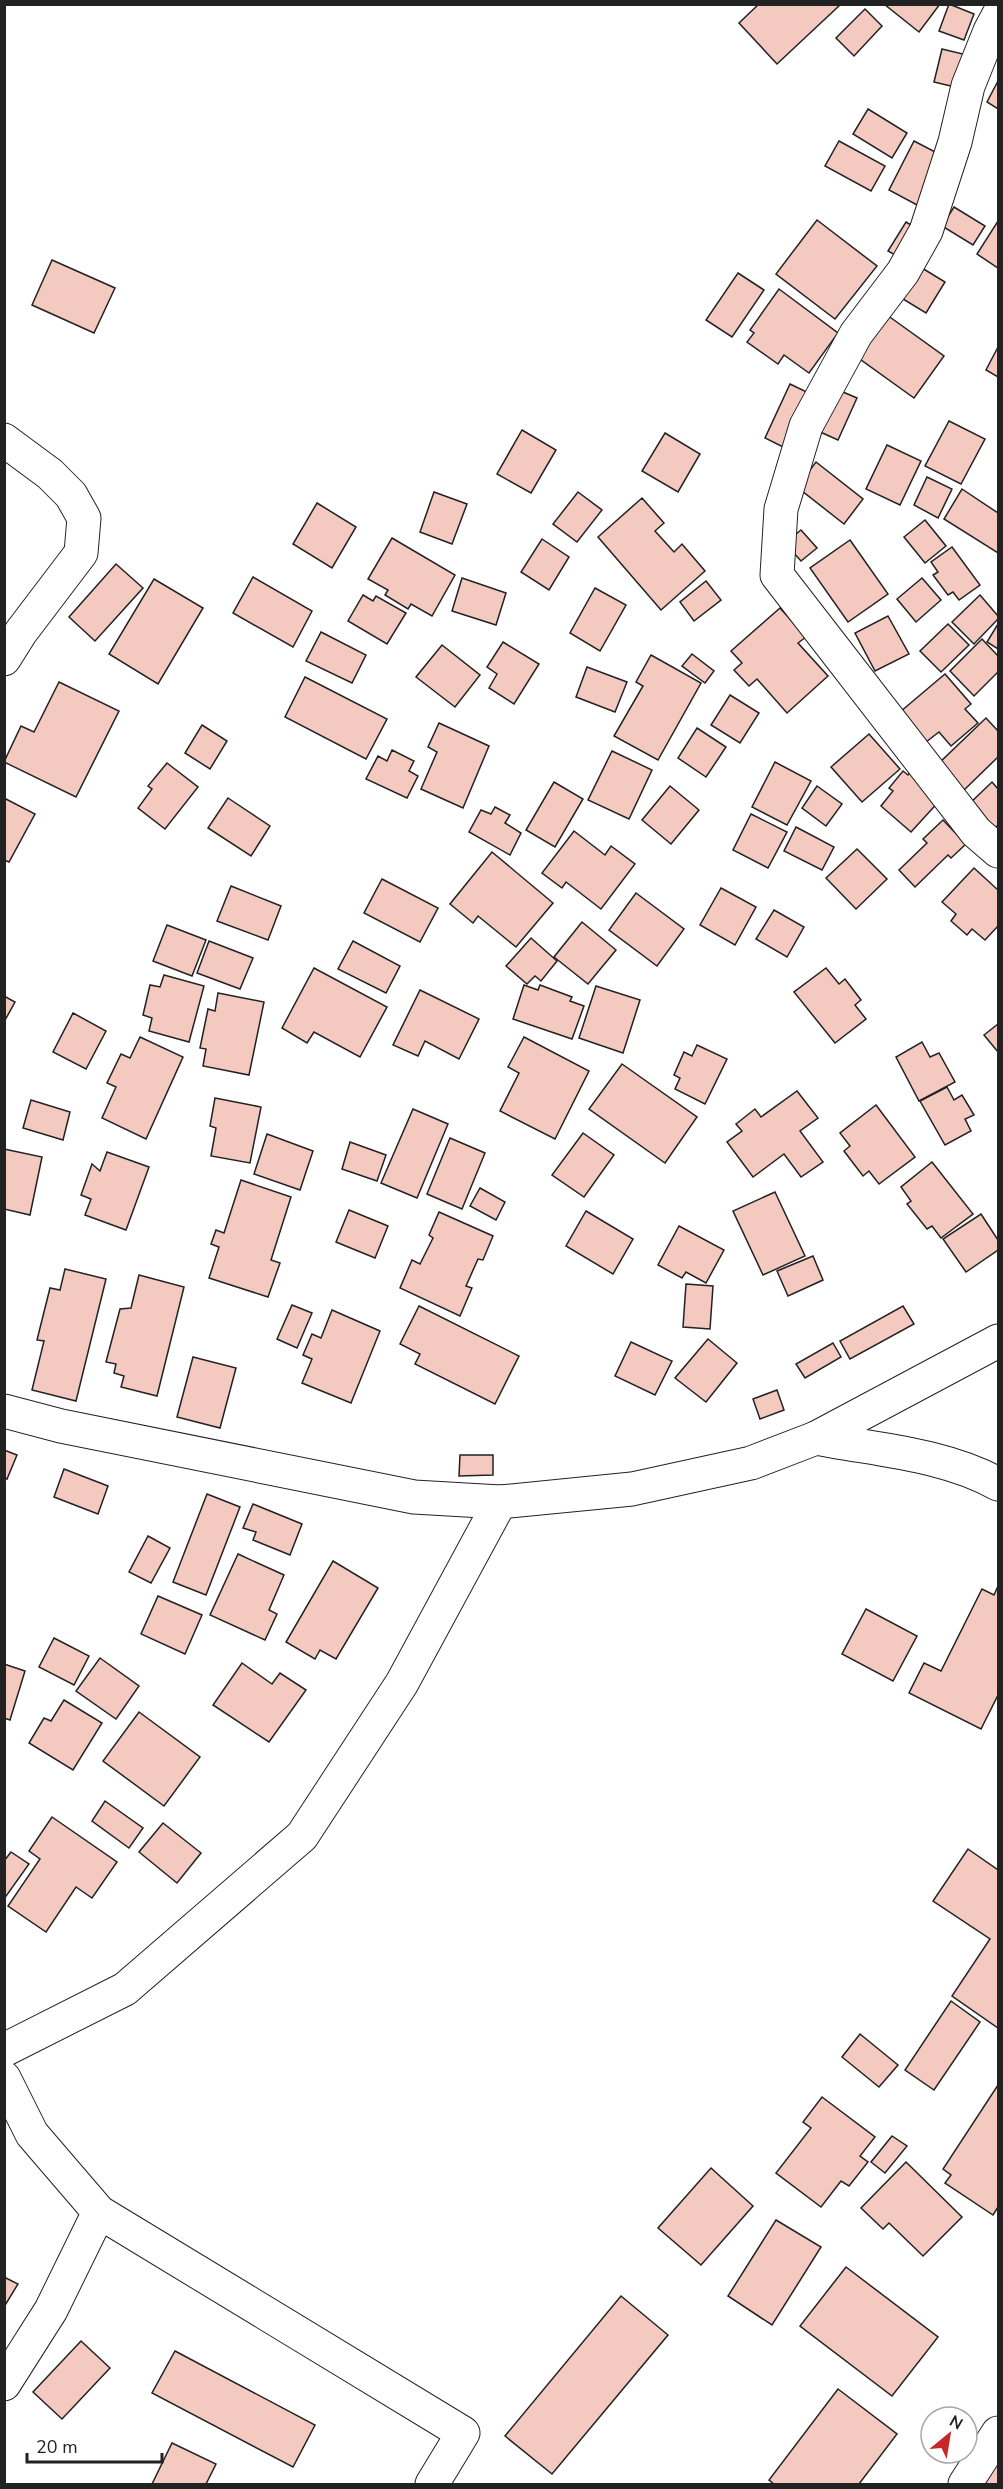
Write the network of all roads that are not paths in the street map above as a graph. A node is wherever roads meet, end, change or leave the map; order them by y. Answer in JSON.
{"nodes":[{"id":1,"x":999,"y":16,"type":"edge"},
{"id":2,"x":4,"y":440,"type":"edge"},
{"id":3,"x":4,"y":659,"type":"edge"},
{"id":4,"x":999,"y":851,"type":"edge"},
{"id":5,"x":999,"y":1341,"type":"edge"},
{"id":6,"x":4,"y":1411,"type":"edge"},
{"id":7,"x":816,"y":1438,"type":"junction"},
{"id":8,"x":999,"y":1484,"type":"edge"},
{"id":9,"x":500,"y":1502,"type":"junction"},
{"id":10,"x":4,"y":2050,"type":"edge"},
{"id":11,"x":4,"y":2078,"type":"edge"},
{"id":12,"x":99,"y":2212,"type":"junction"},
{"id":13,"x":4,"y":2384,"type":"edge"},
{"id":14,"x":999,"y":2433,"type":"edge"},
{"id":15,"x":432,"y":2484,"type":"edge"},
{"id":16,"x":964,"y":2484,"type":"edge"}],
"edges":[{"from":1,"to":4,"type":"street"},
{"from":2,"to":3,"type":"street"},
{"from":5,"to":7,"type":"street"},
{"from":6,"to":9,"type":"street"},
{"from":7,"to":8,"type":"street"},
{"from":7,"to":9,"type":"street"},
{"from":9,"to":10,"type":"street"},
{"from":11,"to":12,"type":"street"},
{"from":12,"to":13,"type":"street"},
{"from":12,"to":15,"type":"street"},
{"from":14,"to":16,"type":"street"}]}
